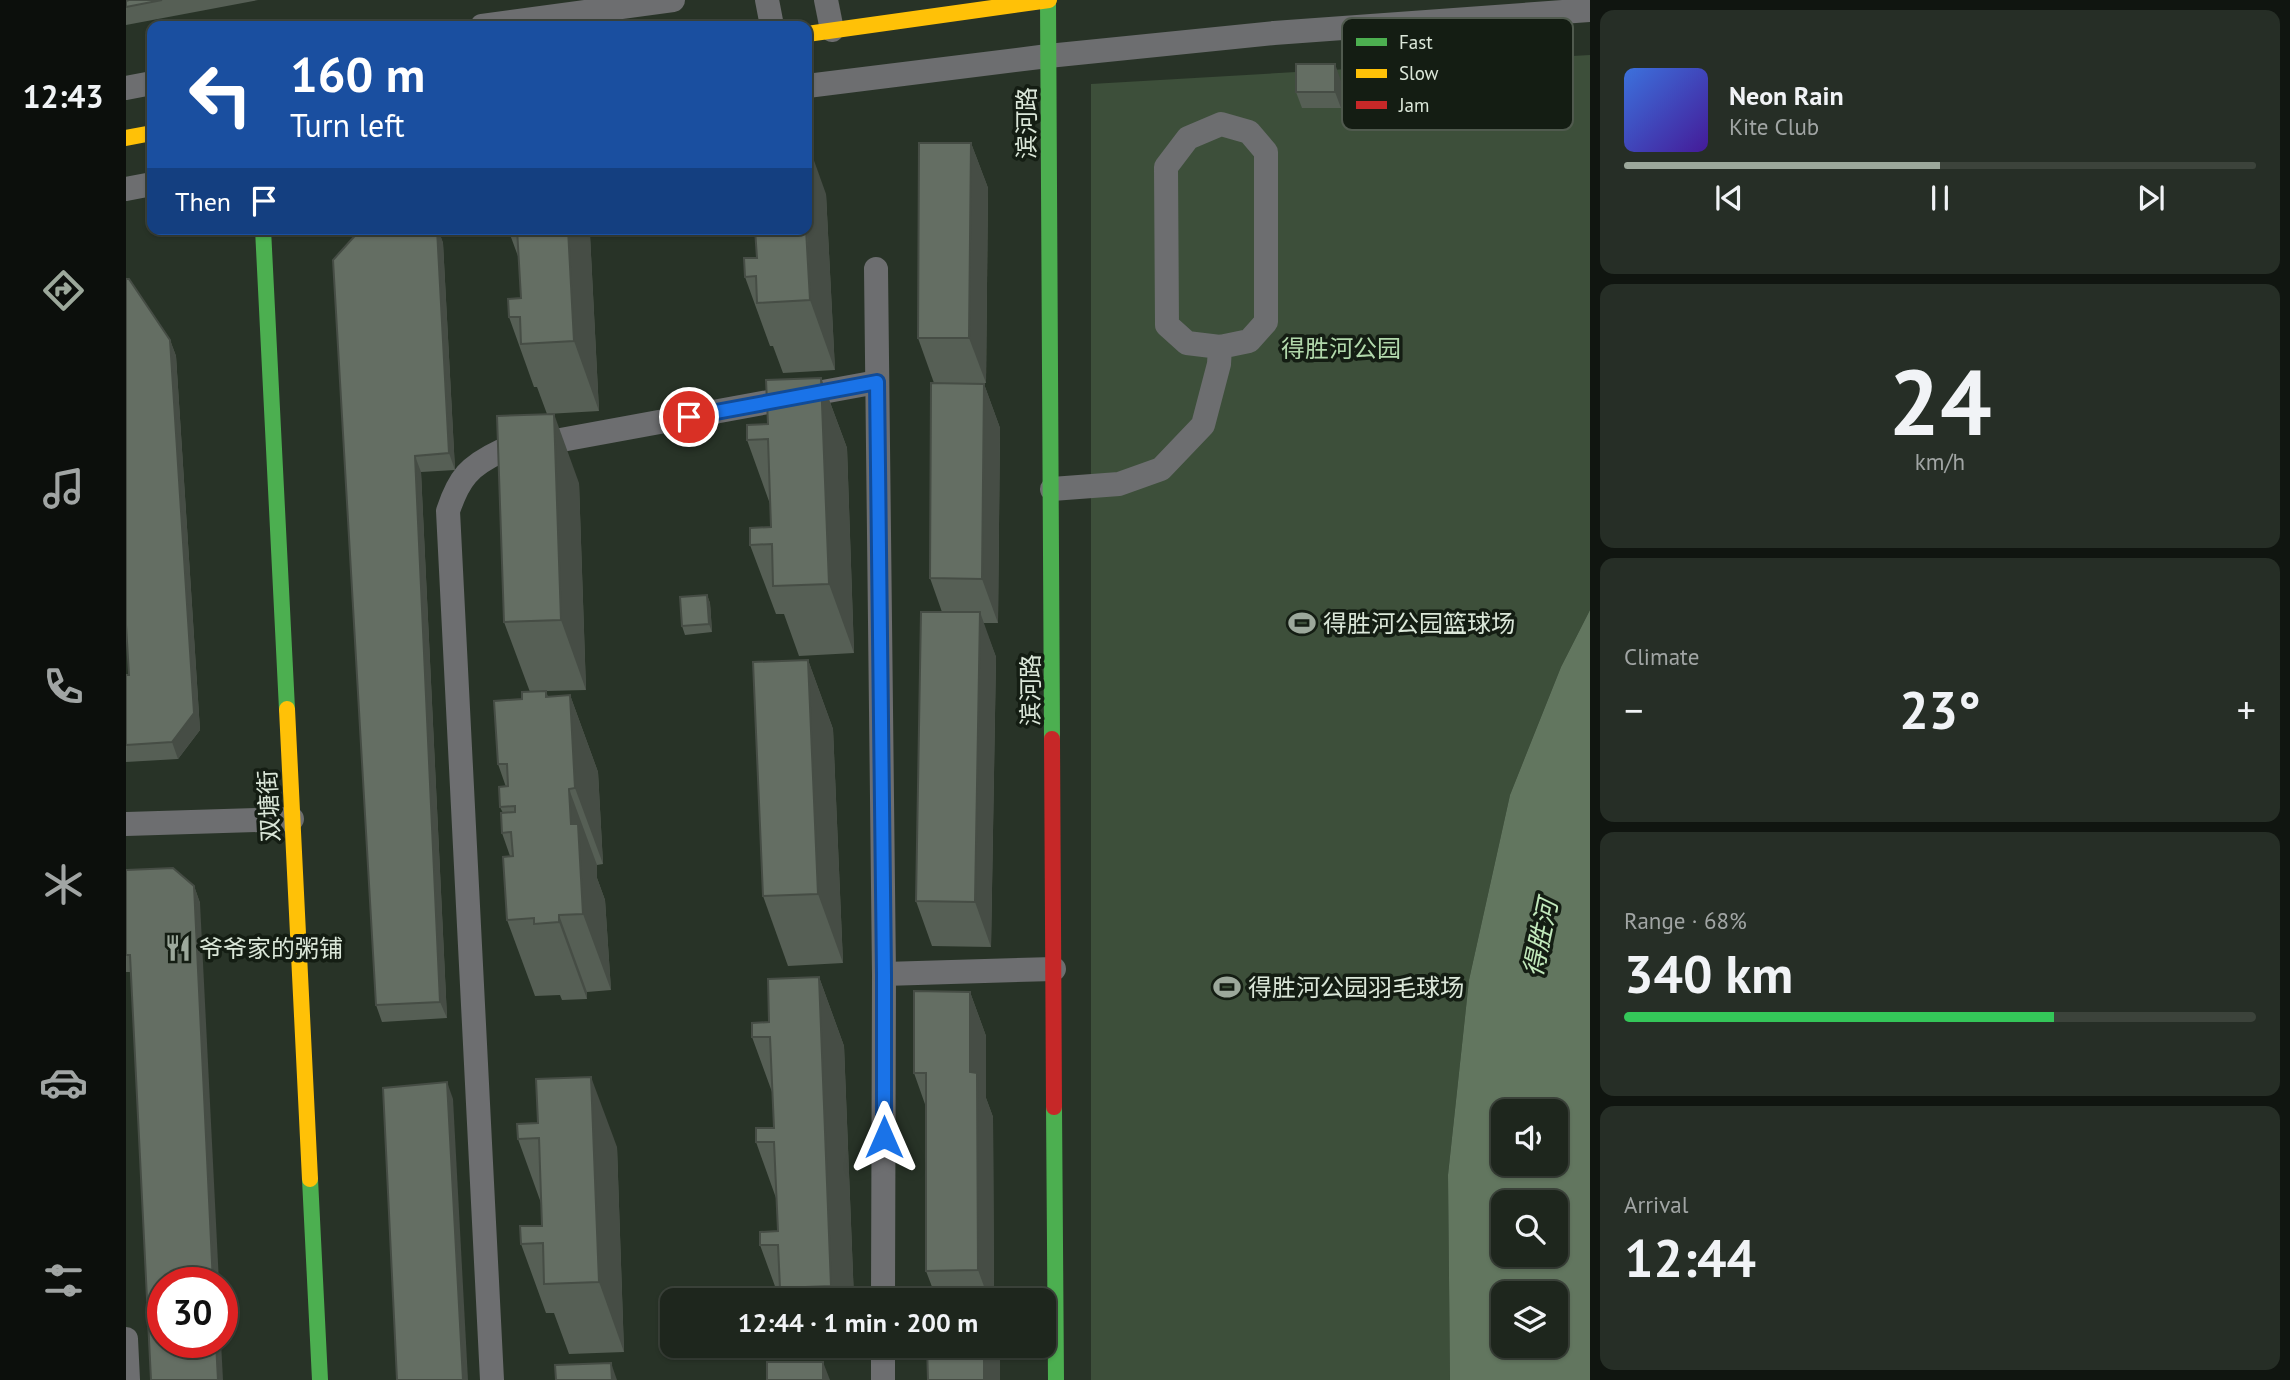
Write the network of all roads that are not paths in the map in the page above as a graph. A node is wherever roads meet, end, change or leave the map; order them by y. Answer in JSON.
{"nodes":[{"id":1,"x":673,"y":0,"type":"edge"},
{"id":2,"x":767,"y":0,"type":"edge"},
{"id":3,"x":826,"y":0,"type":"edge"},
{"id":4,"x":1049,"y":0,"type":"edge"},
{"id":5,"x":1590,"y":10,"type":"edge"},
{"id":6,"x":1480,"y":18,"type":"edge"},
{"id":7,"x":519,"y":21,"type":"edge"},
{"id":8,"x":771,"y":21,"type":"edge"},
{"id":9,"x":1342,"y":28,"type":"edge"},
{"id":10,"x":832,"y":30,"type":"junction"},
{"id":11,"x":812,"y":33,"type":"edge"},
{"id":12,"x":1048,"y":56,"type":"junction"},
{"id":13,"x":147,"y":84,"type":"edge"},
{"id":14,"x":812,"y":85,"type":"edge"},
{"id":15,"x":126,"y":88,"type":"edge"},
{"id":16,"x":147,"y":134,"type":"edge"},
{"id":17,"x":126,"y":138,"type":"edge"},
{"id":18,"x":147,"y":185,"type":"edge"},
{"id":19,"x":126,"y":189,"type":"edge"},
{"id":20,"x":263,"y":235,"type":"edge"},
{"id":21,"x":876,"y":269,"type":"dead end"},
{"id":22,"x":1220,"y":346,"type":"junction"},
{"id":23,"x":877,"y":382,"type":"junction"},
{"id":24,"x":1052,"y":489,"type":"junction"},
{"id":25,"x":292,"y":818,"type":"junction"},
{"id":26,"x":126,"y":824,"type":"edge"},
{"id":27,"x":1054,"y":969,"type":"junction"},
{"id":28,"x":884,"y":974,"type":"junction"},
{"id":29,"x":883,"y":1288,"type":"edge"},
{"id":30,"x":126,"y":1339,"type":"edge"},
{"id":31,"x":883,"y":1358,"type":"edge"},
{"id":32,"x":128,"y":1380,"type":"edge"},
{"id":33,"x":320,"y":1380,"type":"edge"},
{"id":34,"x":492,"y":1380,"type":"edge"},
{"id":35,"x":883,"y":1380,"type":"edge"},
{"id":36,"x":1056,"y":1380,"type":"edge"}],
"edges":[{"from":1,"to":7,"type":"street"},
{"from":2,"to":8,"type":"street"},
{"from":3,"to":10,"type":"street"},
{"from":4,"to":10,"type":"street"},
{"from":4,"to":12,"type":"street","name":"滨河路"},
{"from":5,"to":6,"type":"street"},
{"from":9,"to":12,"type":"street"},
{"from":10,"to":11,"type":"street"},
{"from":12,"to":14,"type":"street"},
{"from":12,"to":24,"type":"street","name":"滨河路"},
{"from":13,"to":15,"type":"street"},
{"from":16,"to":17,"type":"street"},
{"from":18,"to":19,"type":"street"},
{"from":20,"to":25,"type":"street","name":"双塘街"},
{"from":21,"to":23,"type":"street"},
{"from":22,"to":22,"type":"street"},
{"from":22,"to":24,"type":"street"},
{"from":23,"to":28,"type":"street"},
{"from":23,"to":34,"type":"street"},
{"from":24,"to":27,"type":"street","name":"滨河路"},
{"from":25,"to":26,"type":"street"},
{"from":25,"to":33,"type":"street","name":"双塘街"},
{"from":27,"to":28,"type":"street"},
{"from":27,"to":36,"type":"street","name":"滨河路"},
{"from":28,"to":29,"type":"street"},
{"from":30,"to":32,"type":"street"},
{"from":31,"to":35,"type":"street"}]}
